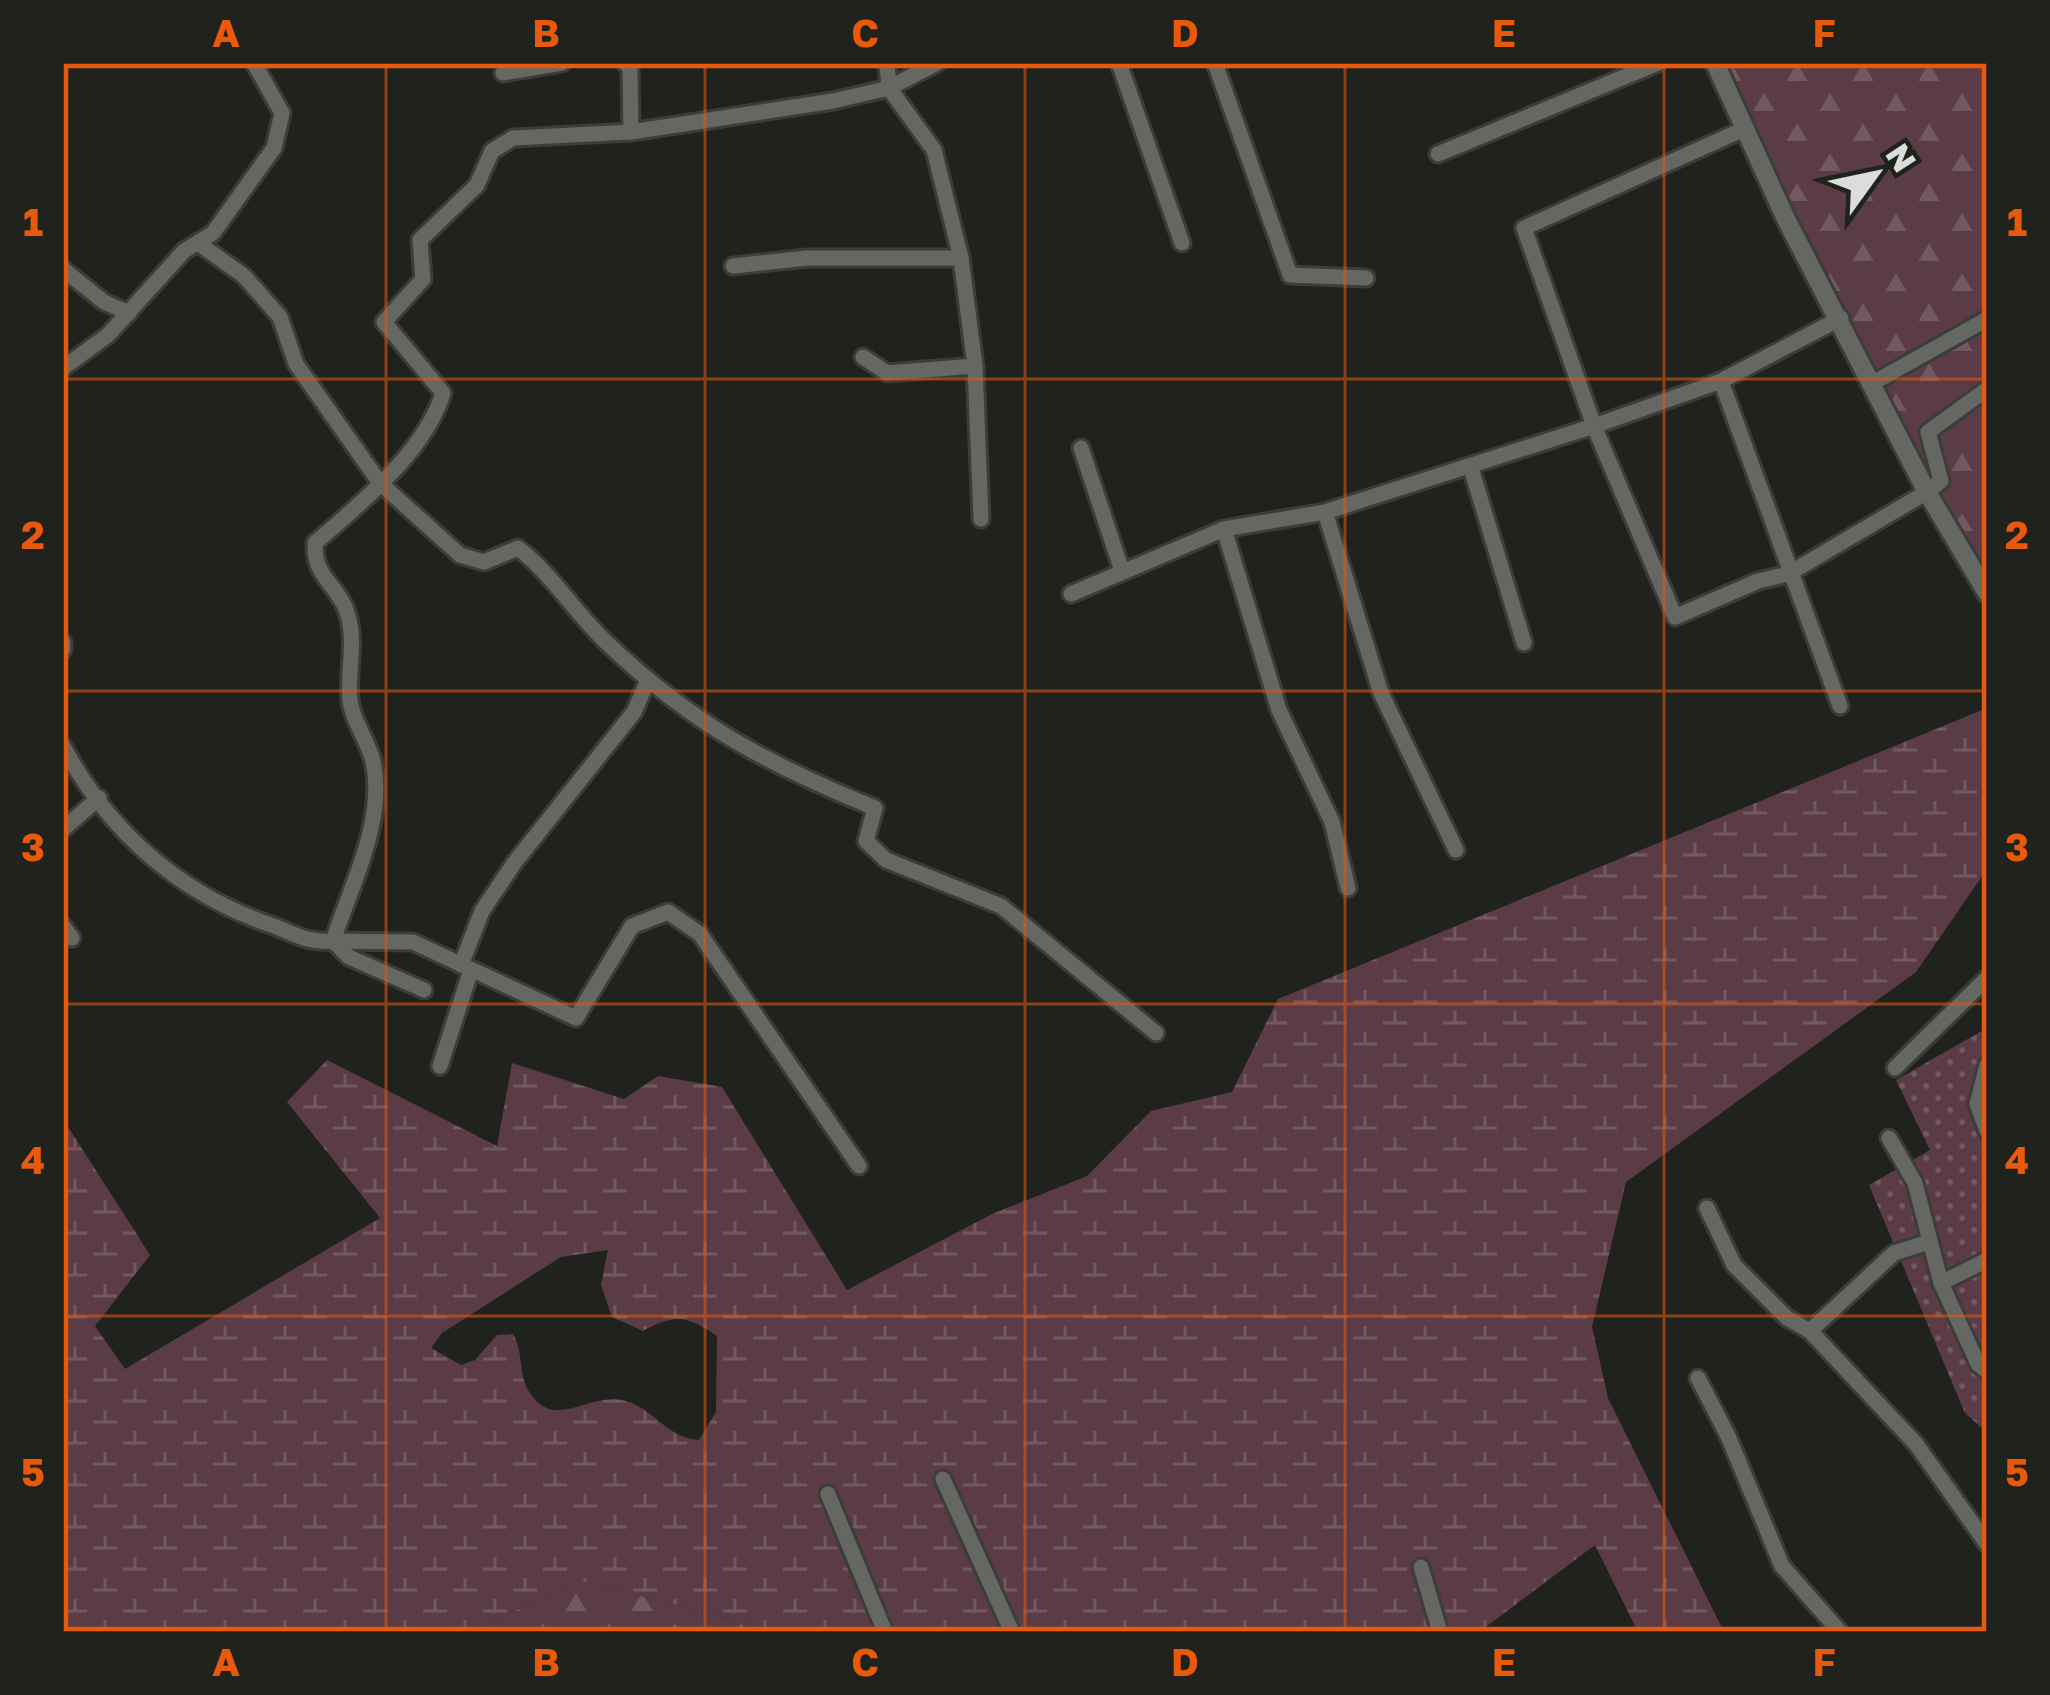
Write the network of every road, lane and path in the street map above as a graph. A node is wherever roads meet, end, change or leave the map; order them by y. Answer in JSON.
{"nodes":[{"id":1,"x":254,"y":63,"type":"edge"},
{"id":2,"x":562,"y":63,"type":"edge"},
{"id":3,"x":625,"y":63,"type":"edge"},
{"id":4,"x":887,"y":63,"type":"edge"},
{"id":5,"x":937,"y":63,"type":"edge"},
{"id":6,"x":1119,"y":63,"type":"edge"},
{"id":7,"x":1215,"y":63,"type":"edge"},
{"id":8,"x":1658,"y":63,"type":"edge"},
{"id":9,"x":1715,"y":63,"type":"edge"},
{"id":10,"x":502,"y":73,"type":"dead end"},
{"id":11,"x":889,"y":88,"type":"junction"},
{"id":12,"x":1744,"y":129,"type":"junction"},
{"id":13,"x":631,"y":132,"type":"junction"},
{"id":14,"x":1438,"y":154,"type":"dead end"},
{"id":15,"x":198,"y":243,"type":"junction"},
{"id":16,"x":1182,"y":243,"type":"dead end"},
{"id":17,"x":961,"y":258,"type":"junction"},
{"id":18,"x":734,"y":266,"type":"dead end"},
{"id":19,"x":63,"y":269,"type":"edge"},
{"id":20,"x":1366,"y":278,"type":"dead end"},
{"id":21,"x":129,"y":313,"type":"junction"},
{"id":22,"x":1841,"y":318,"type":"junction"},
{"id":23,"x":1987,"y":319,"type":"edge"},
{"id":24,"x":863,"y":357,"type":"dead end"},
{"id":25,"x":975,"y":366,"type":"junction"},
{"id":26,"x":63,"y":368,"type":"edge"},
{"id":27,"x":1721,"y":381,"type":"junction"},
{"id":28,"x":1871,"y":384,"type":"junction"},
{"id":29,"x":1987,"y":389,"type":"edge"},
{"id":30,"x":1594,"y":427,"type":"junction"},
{"id":31,"x":1081,"y":448,"type":"dead end"},
{"id":32,"x":1471,"y":468,"type":"junction"},
{"id":33,"x":380,"y":483,"type":"junction"},
{"id":34,"x":1927,"y":493,"type":"junction"},
{"id":35,"x":1325,"y":512,"type":"junction"},
{"id":36,"x":981,"y":519,"type":"dead end"},
{"id":37,"x":1224,"y":529,"type":"junction"},
{"id":38,"x":1122,"y":572,"type":"junction"},
{"id":39,"x":1788,"y":574,"type":"junction"},
{"id":40,"x":1987,"y":592,"type":"edge"},
{"id":41,"x":1071,"y":594,"type":"dead end"},
{"id":42,"x":1524,"y":644,"type":"dead end"},
{"id":43,"x":648,"y":680,"type":"junction"},
{"id":44,"x":1840,"y":706,"type":"dead end"},
{"id":45,"x":63,"y":746,"type":"edge"},
{"id":46,"x":99,"y":798,"type":"junction"},
{"id":47,"x":63,"y":829,"type":"edge"},
{"id":48,"x":1456,"y":850,"type":"dead end"},
{"id":49,"x":1348,"y":888,"type":"dead end"},
{"id":50,"x":333,"y":941,"type":"junction"},
{"id":51,"x":466,"y":968,"type":"junction"},
{"id":52,"x":1987,"y":978,"type":"edge"},
{"id":53,"x":424,"y":990,"type":"dead end"},
{"id":54,"x":1156,"y":1033,"type":"dead end"},
{"id":55,"x":1987,"y":1065,"type":"edge"},
{"id":56,"x":440,"y":1066,"type":"dead end"},
{"id":57,"x":1895,"y":1068,"type":"dead end"},
{"id":58,"x":1987,"y":1131,"type":"edge"},
{"id":59,"x":1889,"y":1138,"type":"dead end"},
{"id":60,"x":859,"y":1166,"type":"dead end"},
{"id":61,"x":1707,"y":1208,"type":"dead end"},
{"id":62,"x":1929,"y":1242,"type":"junction"},
{"id":63,"x":1987,"y":1260,"type":"edge"},
{"id":64,"x":1941,"y":1282,"type":"junction"},
{"id":65,"x":1810,"y":1331,"type":"junction"},
{"id":66,"x":1987,"y":1371,"type":"edge"},
{"id":67,"x":1698,"y":1378,"type":"dead end"},
{"id":68,"x":943,"y":1479,"type":"dead end"},
{"id":69,"x":828,"y":1494,"type":"dead end"},
{"id":70,"x":1987,"y":1544,"type":"edge"},
{"id":71,"x":1421,"y":1567,"type":"dead end"},
{"id":72,"x":885,"y":1632,"type":"edge"},
{"id":73,"x":1012,"y":1632,"type":"edge"},
{"id":74,"x":1440,"y":1632,"type":"edge"},
{"id":75,"x":1840,"y":1632,"type":"edge"}],
"edges":[{"from":1,"to":15,"type":"street"},
{"from":2,"to":10,"type":"street"},
{"from":3,"to":13,"type":"street"},
{"from":4,"to":11,"type":"street"},
{"from":5,"to":11,"type":"street"},
{"from":6,"to":16,"type":"street"},
{"from":7,"to":20,"type":"street"},
{"from":8,"to":14,"type":"street"},
{"from":9,"to":12,"type":"street"},
{"from":11,"to":13,"type":"street"},
{"from":11,"to":17,"type":"street"},
{"from":12,"to":22,"type":"street"},
{"from":12,"to":30,"type":"street"},
{"from":13,"to":33,"type":"street"},
{"from":15,"to":21,"type":"street"},
{"from":15,"to":33,"type":"street"},
{"from":17,"to":18,"type":"street"},
{"from":17,"to":25,"type":"street"},
{"from":19,"to":21,"type":"street"},
{"from":21,"to":26,"type":"street"},
{"from":22,"to":27,"type":"street"},
{"from":22,"to":28,"type":"street"},
{"from":23,"to":28,"type":"street"},
{"from":24,"to":25,"type":"street"},
{"from":25,"to":36,"type":"street"},
{"from":27,"to":30,"type":"street"},
{"from":27,"to":39,"type":"street"},
{"from":28,"to":34,"type":"street"},
{"from":29,"to":34,"type":"street"},
{"from":30,"to":32,"type":"street"},
{"from":30,"to":39,"type":"street"},
{"from":31,"to":38,"type":"street"},
{"from":32,"to":35,"type":"street"},
{"from":32,"to":42,"type":"street"},
{"from":33,"to":43,"type":"street"},
{"from":33,"to":50,"type":"street"},
{"from":34,"to":39,"type":"street"},
{"from":34,"to":40,"type":"street"},
{"from":35,"to":37,"type":"street"},
{"from":35,"to":48,"type":"street"},
{"from":37,"to":38,"type":"street"},
{"from":37,"to":49,"type":"street"},
{"from":38,"to":41,"type":"street"},
{"from":39,"to":44,"type":"street"},
{"from":43,"to":51,"type":"street"},
{"from":43,"to":54,"type":"street"},
{"from":45,"to":46,"type":"street"},
{"from":46,"to":47,"type":"street"},
{"from":46,"to":50,"type":"street"},
{"from":50,"to":51,"type":"street"},
{"from":50,"to":53,"type":"street"},
{"from":51,"to":56,"type":"street"},
{"from":51,"to":60,"type":"street"},
{"from":52,"to":57,"type":"street"},
{"from":55,"to":58,"type":"street"},
{"from":59,"to":62,"type":"street"},
{"from":61,"to":65,"type":"street"},
{"from":62,"to":64,"type":"street"},
{"from":62,"to":65,"type":"street"},
{"from":63,"to":64,"type":"street"},
{"from":64,"to":66,"type":"street"},
{"from":65,"to":70,"type":"street"},
{"from":67,"to":75,"type":"street"},
{"from":68,"to":73,"type":"street"},
{"from":69,"to":72,"type":"street"},
{"from":71,"to":74,"type":"street"}]}
